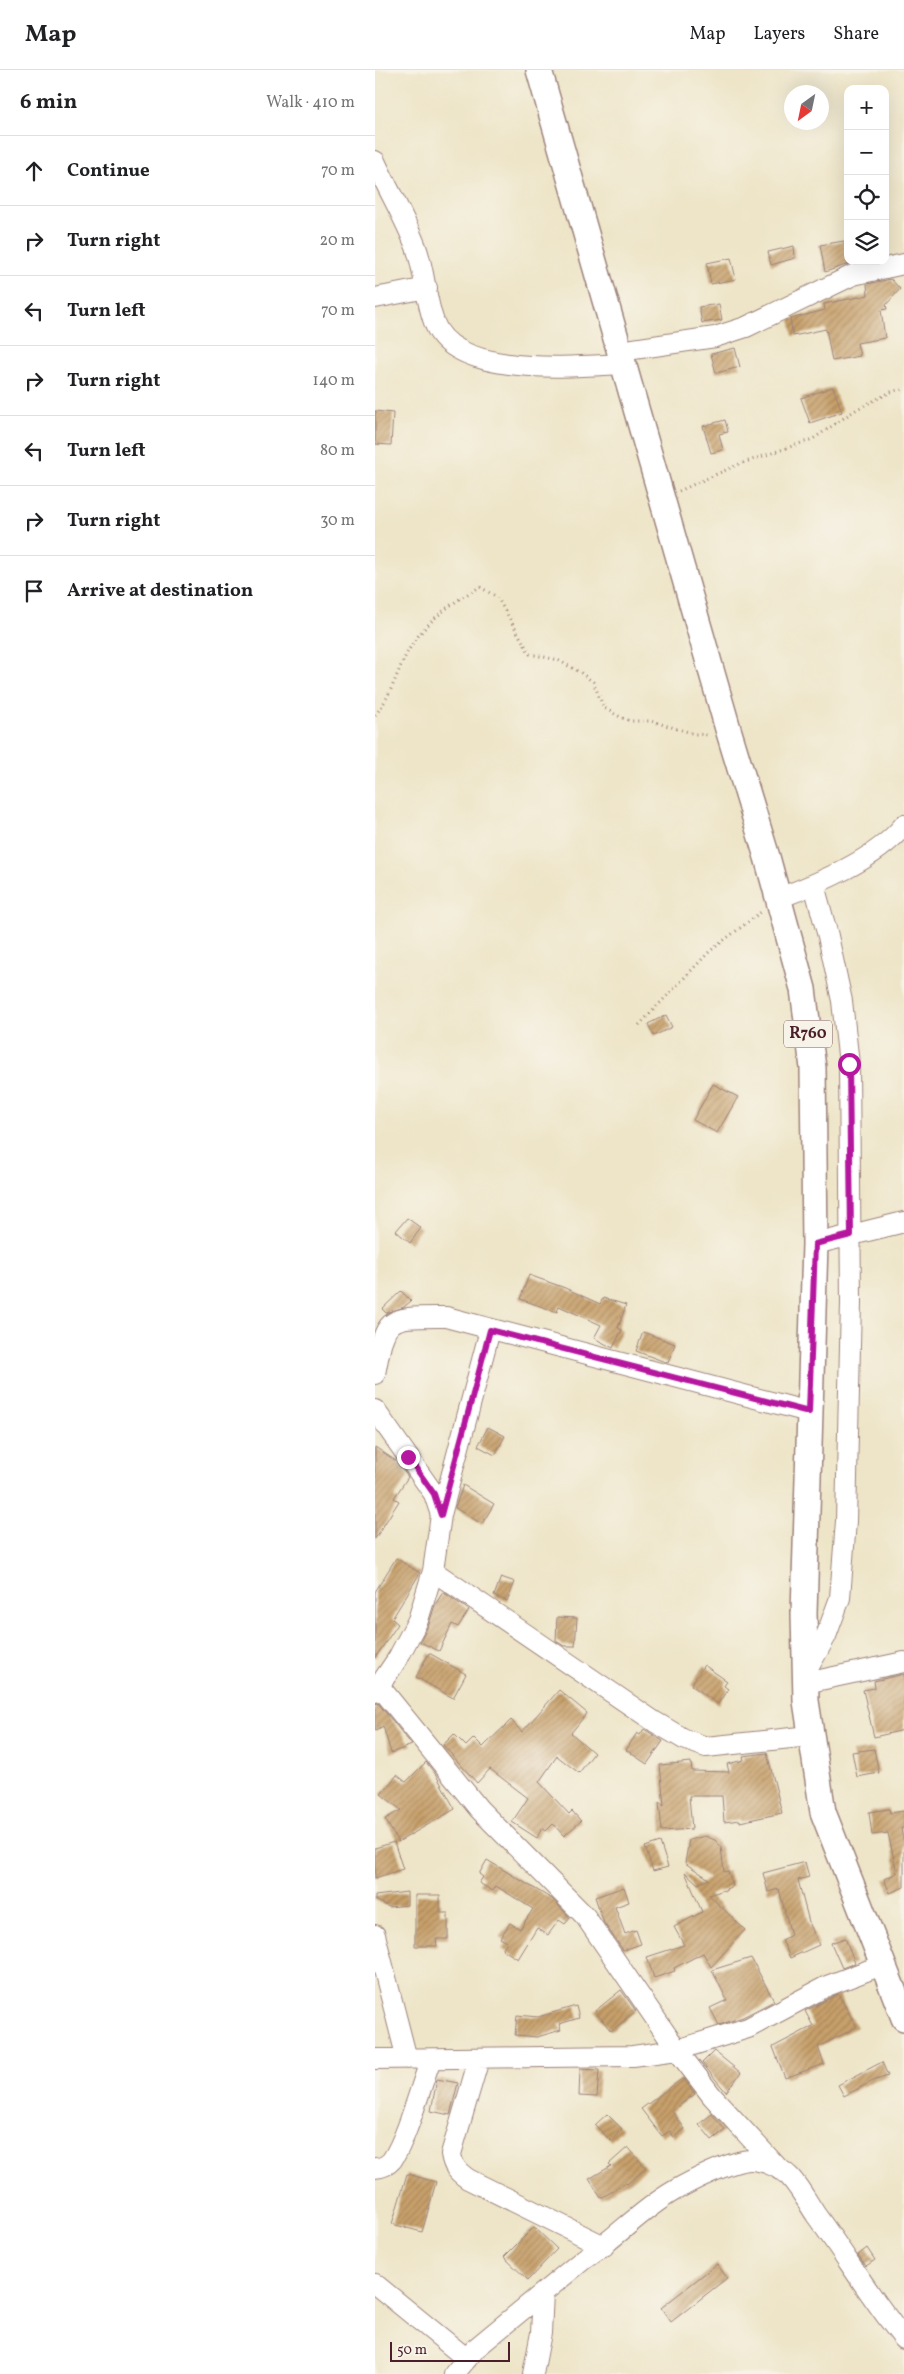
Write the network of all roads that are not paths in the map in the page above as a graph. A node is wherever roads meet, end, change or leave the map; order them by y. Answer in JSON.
{"nodes":[{"id":1,"x":539,"y":70,"type":"edge"},
{"id":2,"x":375,"y":161,"type":"edge"},
{"id":3,"x":904,"y":264,"type":"edge"},
{"id":4,"x":427,"y":288,"type":"junction"},
{"id":5,"x":375,"y":298,"type":"edge"},
{"id":6,"x":622,"y":358,"type":"junction"},
{"id":7,"x":904,"y":825,"type":"edge"},
{"id":8,"x":814,"y":885,"type":"junction"},
{"id":9,"x":779,"y":898,"type":"junction"},
{"id":10,"x":904,"y":1222,"type":"edge"},
{"id":11,"x":851,"y":1235,"type":"junction"},
{"id":12,"x":815,"y":1244,"type":"junction"},
{"id":13,"x":490,"y":1330,"type":"junction"},
{"id":14,"x":375,"y":1374,"type":"edge"},
{"id":15,"x":375,"y":1410,"type":"edge"},
{"id":16,"x":809,"y":1412,"type":"junction"},
{"id":17,"x":441,"y":1515,"type":"junction"},
{"id":18,"x":433,"y":1571,"type":"junction"},
{"id":19,"x":904,"y":1662,"type":"edge"},
{"id":20,"x":806,"y":1677,"type":"junction"},
{"id":21,"x":377,"y":1690,"type":"edge"},
{"id":22,"x":810,"y":1736,"type":"junction"},
{"id":23,"x":375,"y":1935,"type":"edge"},
{"id":24,"x":882,"y":1965,"type":"junction"},
{"id":25,"x":904,"y":2018,"type":"edge"},
{"id":26,"x":677,"y":2050,"type":"junction"},
{"id":27,"x":431,"y":2058,"type":"junction"},
{"id":28,"x":375,"y":2059,"type":"edge"},
{"id":29,"x":407,"y":2059,"type":"junction"},
{"id":30,"x":479,"y":2059,"type":"junction"},
{"id":31,"x":375,"y":2168,"type":"edge"},
{"id":32,"x":780,"y":2170,"type":"junction"},
{"id":33,"x":604,"y":2246,"type":"junction"},
{"id":34,"x":375,"y":2284,"type":"edge"},
{"id":35,"x":543,"y":2293,"type":"junction"},
{"id":36,"x":904,"y":2339,"type":"edge"},
{"id":37,"x":467,"y":2359,"type":"junction"},
{"id":38,"x":454,"y":2374,"type":"edge"},
{"id":39,"x":533,"y":2374,"type":"edge"}],
"edges":[{"from":1,"to":6,"type":"main road","number":"R760"},
{"from":2,"to":4,"type":"street"},
{"from":3,"to":6,"type":"street"},
{"from":4,"to":5,"type":"street"},
{"from":4,"to":6,"type":"street"},
{"from":6,"to":9,"type":"main road","number":"R760"},
{"from":7,"to":8,"type":"street"},
{"from":8,"to":9,"type":"street"},
{"from":8,"to":11,"type":"street"},
{"from":9,"to":12,"type":"main road","number":"R760"},
{"from":10,"to":11,"type":"street"},
{"from":11,"to":12,"type":"street"},
{"from":11,"to":20,"type":"street"},
{"from":12,"to":16,"type":"main road","number":"R760"},
{"from":13,"to":14,"type":"street"},
{"from":13,"to":16,"type":"street"},
{"from":13,"to":17,"type":"street"},
{"from":15,"to":17,"type":"street"},
{"from":16,"to":20,"type":"main road","number":"R760"},
{"from":17,"to":18,"type":"street"},
{"from":18,"to":21,"type":"street"},
{"from":18,"to":22,"type":"street"},
{"from":19,"to":20,"type":"street"},
{"from":20,"to":22,"type":"main road","number":"R760"},
{"from":21,"to":26,"type":"street"},
{"from":22,"to":24,"type":"main road","number":"R760"},
{"from":23,"to":29,"type":"street"},
{"from":24,"to":25,"type":"main road","number":"R760"},
{"from":24,"to":26,"type":"street"},
{"from":26,"to":30,"type":"street"},
{"from":26,"to":32,"type":"street"},
{"from":27,"to":29,"type":"street"},
{"from":27,"to":30,"type":"street"},
{"from":27,"to":31,"type":"street"},
{"from":28,"to":29,"type":"street"},
{"from":30,"to":33,"type":"street"},
{"from":32,"to":33,"type":"street"},
{"from":32,"to":36,"type":"street"},
{"from":33,"to":35,"type":"street"},
{"from":34,"to":37,"type":"street"},
{"from":35,"to":37,"type":"street"},
{"from":35,"to":39,"type":"street"},
{"from":37,"to":38,"type":"street"}]}
